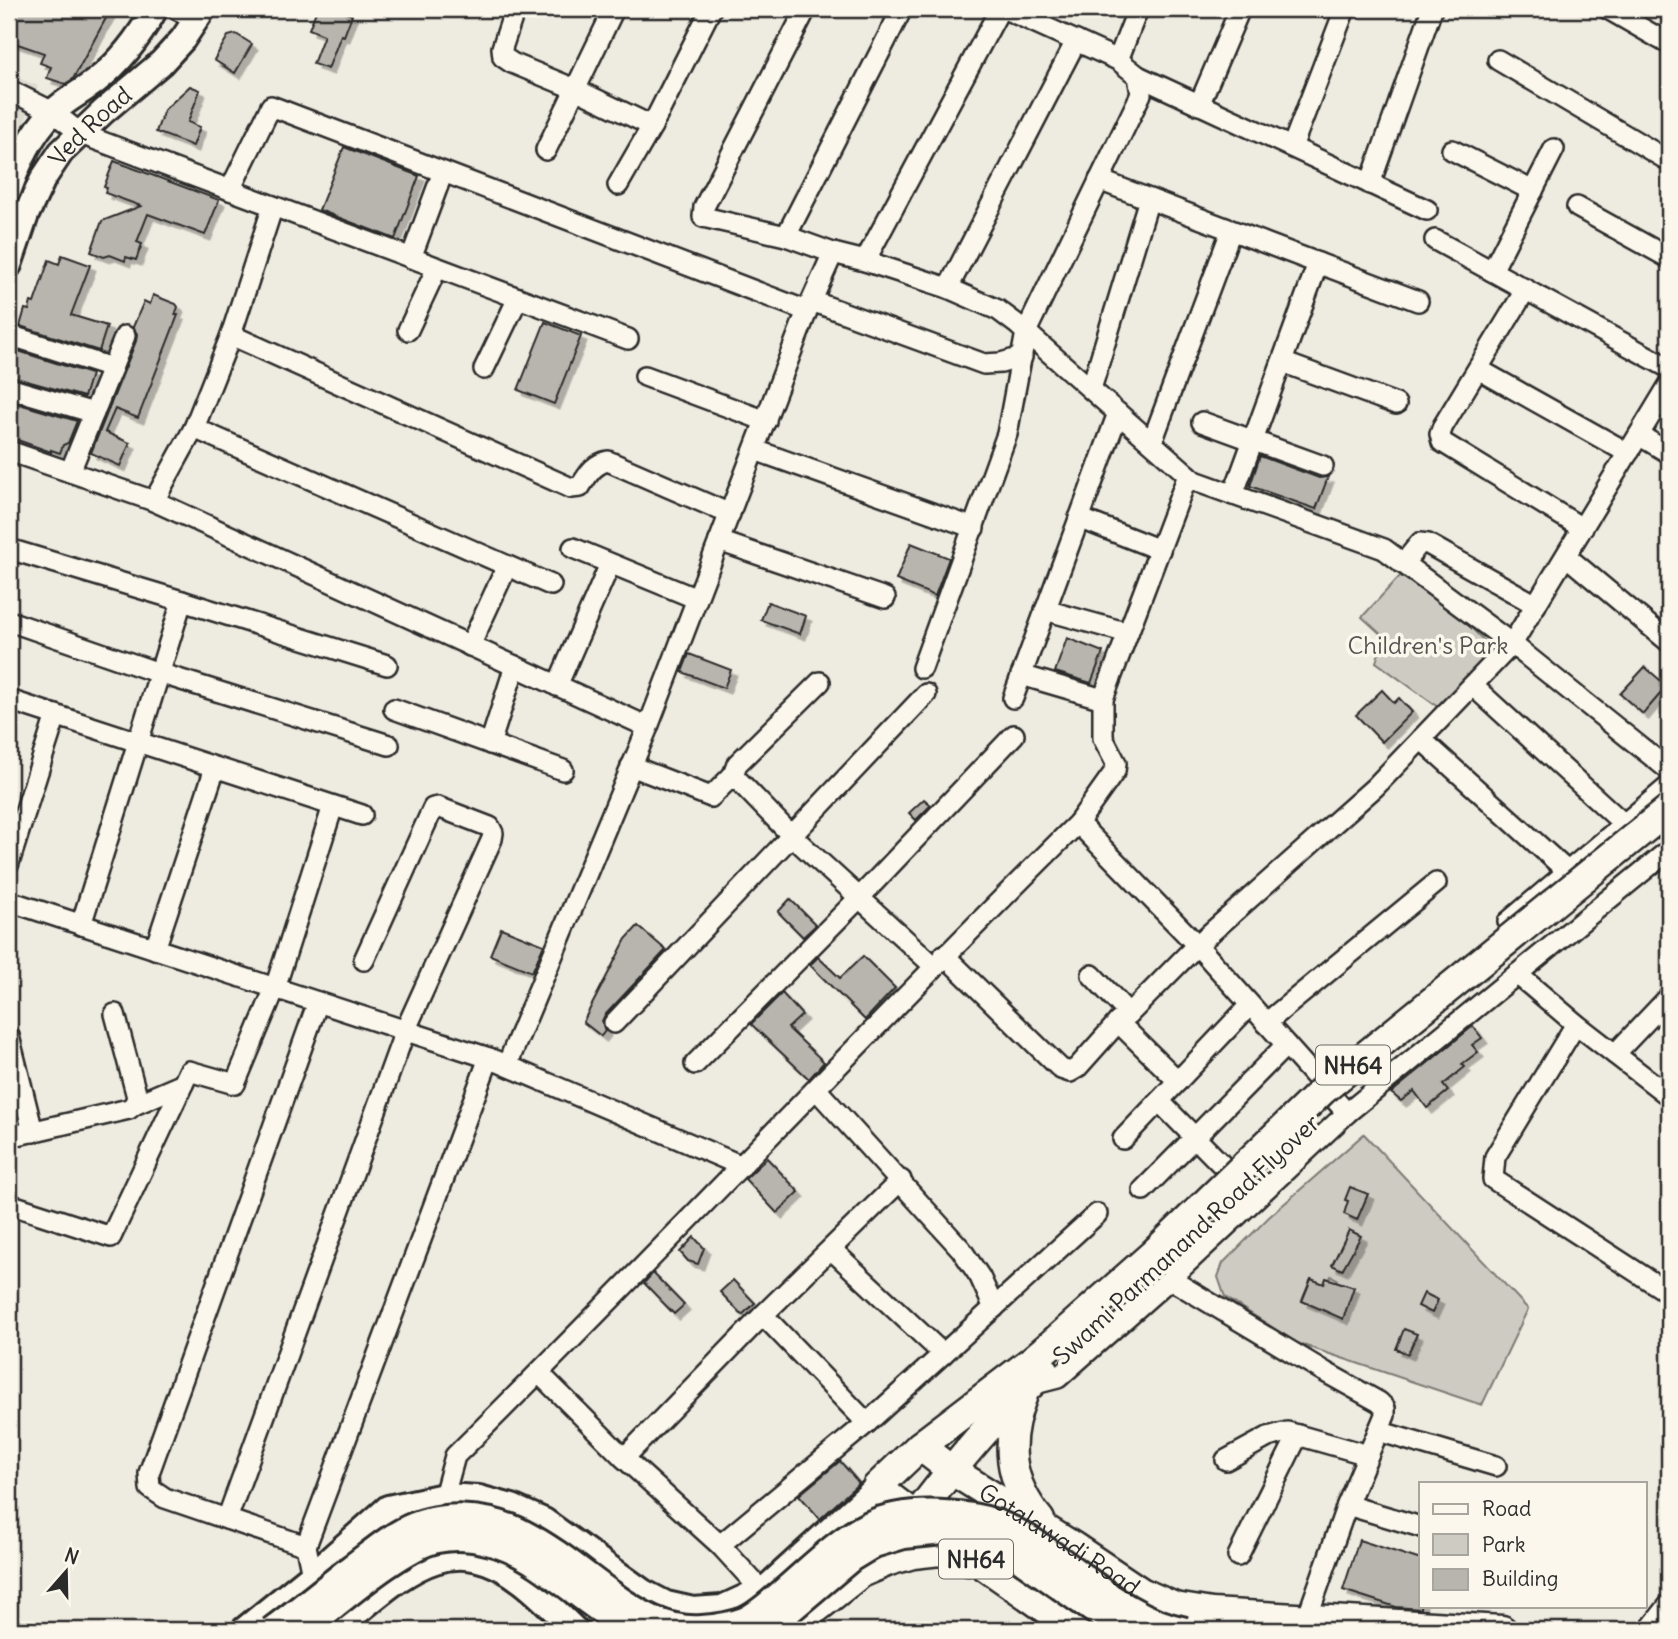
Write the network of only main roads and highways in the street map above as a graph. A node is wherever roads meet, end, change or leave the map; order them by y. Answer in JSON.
{"nodes":[{"id":1,"x":155,"y":9,"type":"edge"},
{"id":2,"x":192,"y":12,"type":"edge"},
{"id":3,"x":9,"y":189,"type":"edge"},
{"id":4,"x":9,"y":265,"type":"edge"},
{"id":5,"x":1669,"y":809,"type":"edge"},
{"id":6,"x":1669,"y":826,"type":"edge"},
{"id":7,"x":1057,"y":1350,"type":"junction"},
{"id":8,"x":1028,"y":1375,"type":"junction"},
{"id":9,"x":920,"y":1446,"type":"junction"},
{"id":10,"x":950,"y":1469,"type":"junction"},
{"id":11,"x":877,"y":1487,"type":"junction"},
{"id":12,"x":915,"y":1518,"type":"junction"},
{"id":13,"x":1074,"y":1546,"type":"junction"},
{"id":14,"x":993,"y":1570,"type":"junction"},
{"id":15,"x":761,"y":1590,"type":"junction"},
{"id":16,"x":813,"y":1611,"type":"junction"},
{"id":17,"x":244,"y":1630,"type":"edge"},
{"id":18,"x":271,"y":1630,"type":"edge"},
{"id":19,"x":304,"y":1630,"type":"edge"},
{"id":20,"x":335,"y":1630,"type":"edge"},
{"id":21,"x":575,"y":1630,"type":"edge"},
{"id":22,"x":632,"y":1630,"type":"edge"},
{"id":23,"x":726,"y":1630,"type":"edge"},
{"id":24,"x":767,"y":1630,"type":"edge"},
{"id":25,"x":790,"y":1630,"type":"edge"},
{"id":26,"x":1076,"y":1630,"type":"edge"},
{"id":27,"x":1121,"y":1630,"type":"edge"},
{"id":28,"x":1186,"y":1630,"type":"edge"},
{"id":29,"x":1502,"y":1630,"type":"edge"}],
"edges":[{"from":1,"to":3,"type":"main road","name":"Ved Road"},
{"from":2,"to":4,"type":"main road","name":"Ved Road"},
{"from":5,"to":7,"type":"highway","name":"Swami Parmanand Road Flyover","number":"NH64","bridge":true},
{"from":6,"to":7,"type":"highway","name":"Swami Parmanand Road Flyover","number":"NH64"},
{"from":7,"to":8,"type":"highway","name":"Swami Parmanand Road Flyover","number":"NH64"},
{"from":8,"to":9,"type":"highway","number":"NH64"},
{"from":8,"to":10,"type":"highway","number":"NH64"},
{"from":8,"to":13,"type":"highway"},
{"from":9,"to":10,"type":"highway","name":"Gotalawadi Road","number":"NH64"},
{"from":9,"to":11,"type":"highway","number":"NH64"},
{"from":10,"to":12,"type":"highway","number":"NH64"},
{"from":10,"to":13,"type":"highway","name":"Gotalawadi Road","number":"NH64"},
{"from":11,"to":12,"type":"highway","number":"NH64"},
{"from":11,"to":15,"type":"main road"},
{"from":12,"to":14,"type":"highway","number":"NH64"},
{"from":12,"to":16,"type":"main road"},
{"from":13,"to":29,"type":"highway","name":"Gotalawadi Road","number":"NH64"},
{"from":14,"to":16,"type":"highway"},
{"from":14,"to":26,"type":"highway","number":"NH64"},
{"from":15,"to":17,"type":"main road"},
{"from":15,"to":23,"type":"main road"},
{"from":16,"to":25,"type":"main road"},
{"from":18,"to":28,"type":"main road","bridge":true},
{"from":19,"to":22,"type":"main road","bridge":true},
{"from":20,"to":21,"type":"main road"},
{"from":24,"to":27,"type":"main road","bridge":true}]}
